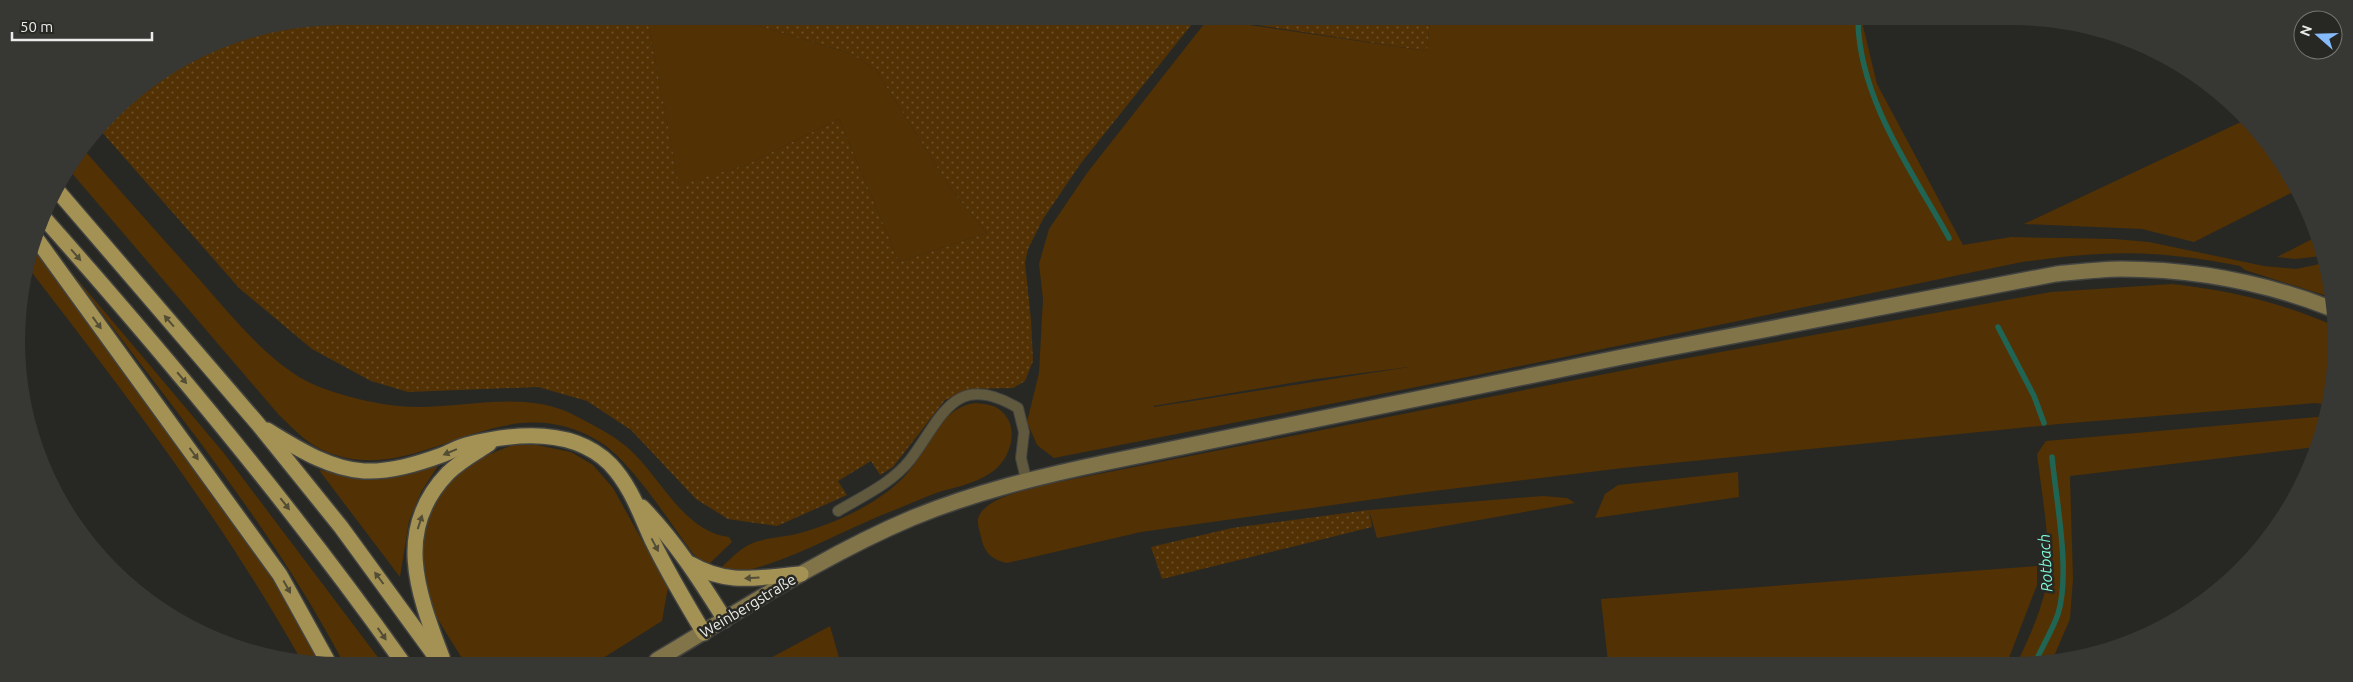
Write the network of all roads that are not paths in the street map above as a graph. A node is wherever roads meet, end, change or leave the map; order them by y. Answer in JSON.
{"nodes":[{"id":1,"x":61,"y":195,"type":"edge"},
{"id":2,"x":48,"y":223,"type":"edge"},
{"id":3,"x":40,"y":244,"type":"edge"},
{"id":4,"x":2326,"y":306,"type":"edge"},
{"id":5,"x":258,"y":424,"type":"junction"},
{"id":6,"x":497,"y":440,"type":"junction"},
{"id":7,"x":1026,"y":479,"type":"junction"},
{"id":8,"x":635,"y":500,"type":"junction"},
{"id":9,"x":838,"y":510,"type":"dead end"},
{"id":10,"x":688,"y":562,"type":"junction"},
{"id":11,"x":801,"y":574,"type":"junction"},
{"id":12,"x":726,"y":620,"type":"junction"},
{"id":13,"x":704,"y":632,"type":"junction"},
{"id":14,"x":325,"y":656,"type":"edge"},
{"id":15,"x":399,"y":657,"type":"edge"},
{"id":16,"x":436,"y":657,"type":"edge"},
{"id":17,"x":442,"y":657,"type":"edge"},
{"id":18,"x":662,"y":657,"type":"edge"}],
"edges":[{"from":5,"to":1,"type":"highway","one_way":true},
{"from":2,"to":15,"type":"highway","one_way":true},
{"from":3,"to":14,"type":"highway","one_way":true},
{"from":4,"to":7,"type":"main road","name":"Weinbergstraße"},
{"from":6,"to":5,"type":"highway","one_way":true},
{"from":16,"to":5,"type":"highway","one_way":true},
{"from":6,"to":8,"type":"highway"},
{"from":17,"to":6,"type":"highway","one_way":true},
{"from":7,"to":9,"type":"lane"},
{"from":7,"to":11,"type":"main road","name":"Weinbergstraße"},
{"from":8,"to":10,"type":"highway"},
{"from":8,"to":13,"type":"highway","one_way":true},
{"from":11,"to":10,"type":"highway","one_way":true},
{"from":10,"to":12,"type":"highway"},
{"from":11,"to":12,"type":"main road","name":"Weinbergstraße"},
{"from":12,"to":13,"type":"main road","name":"Weinbergstraße"},
{"from":13,"to":18,"type":"main road","name":"Weinbergstraße"}]}
